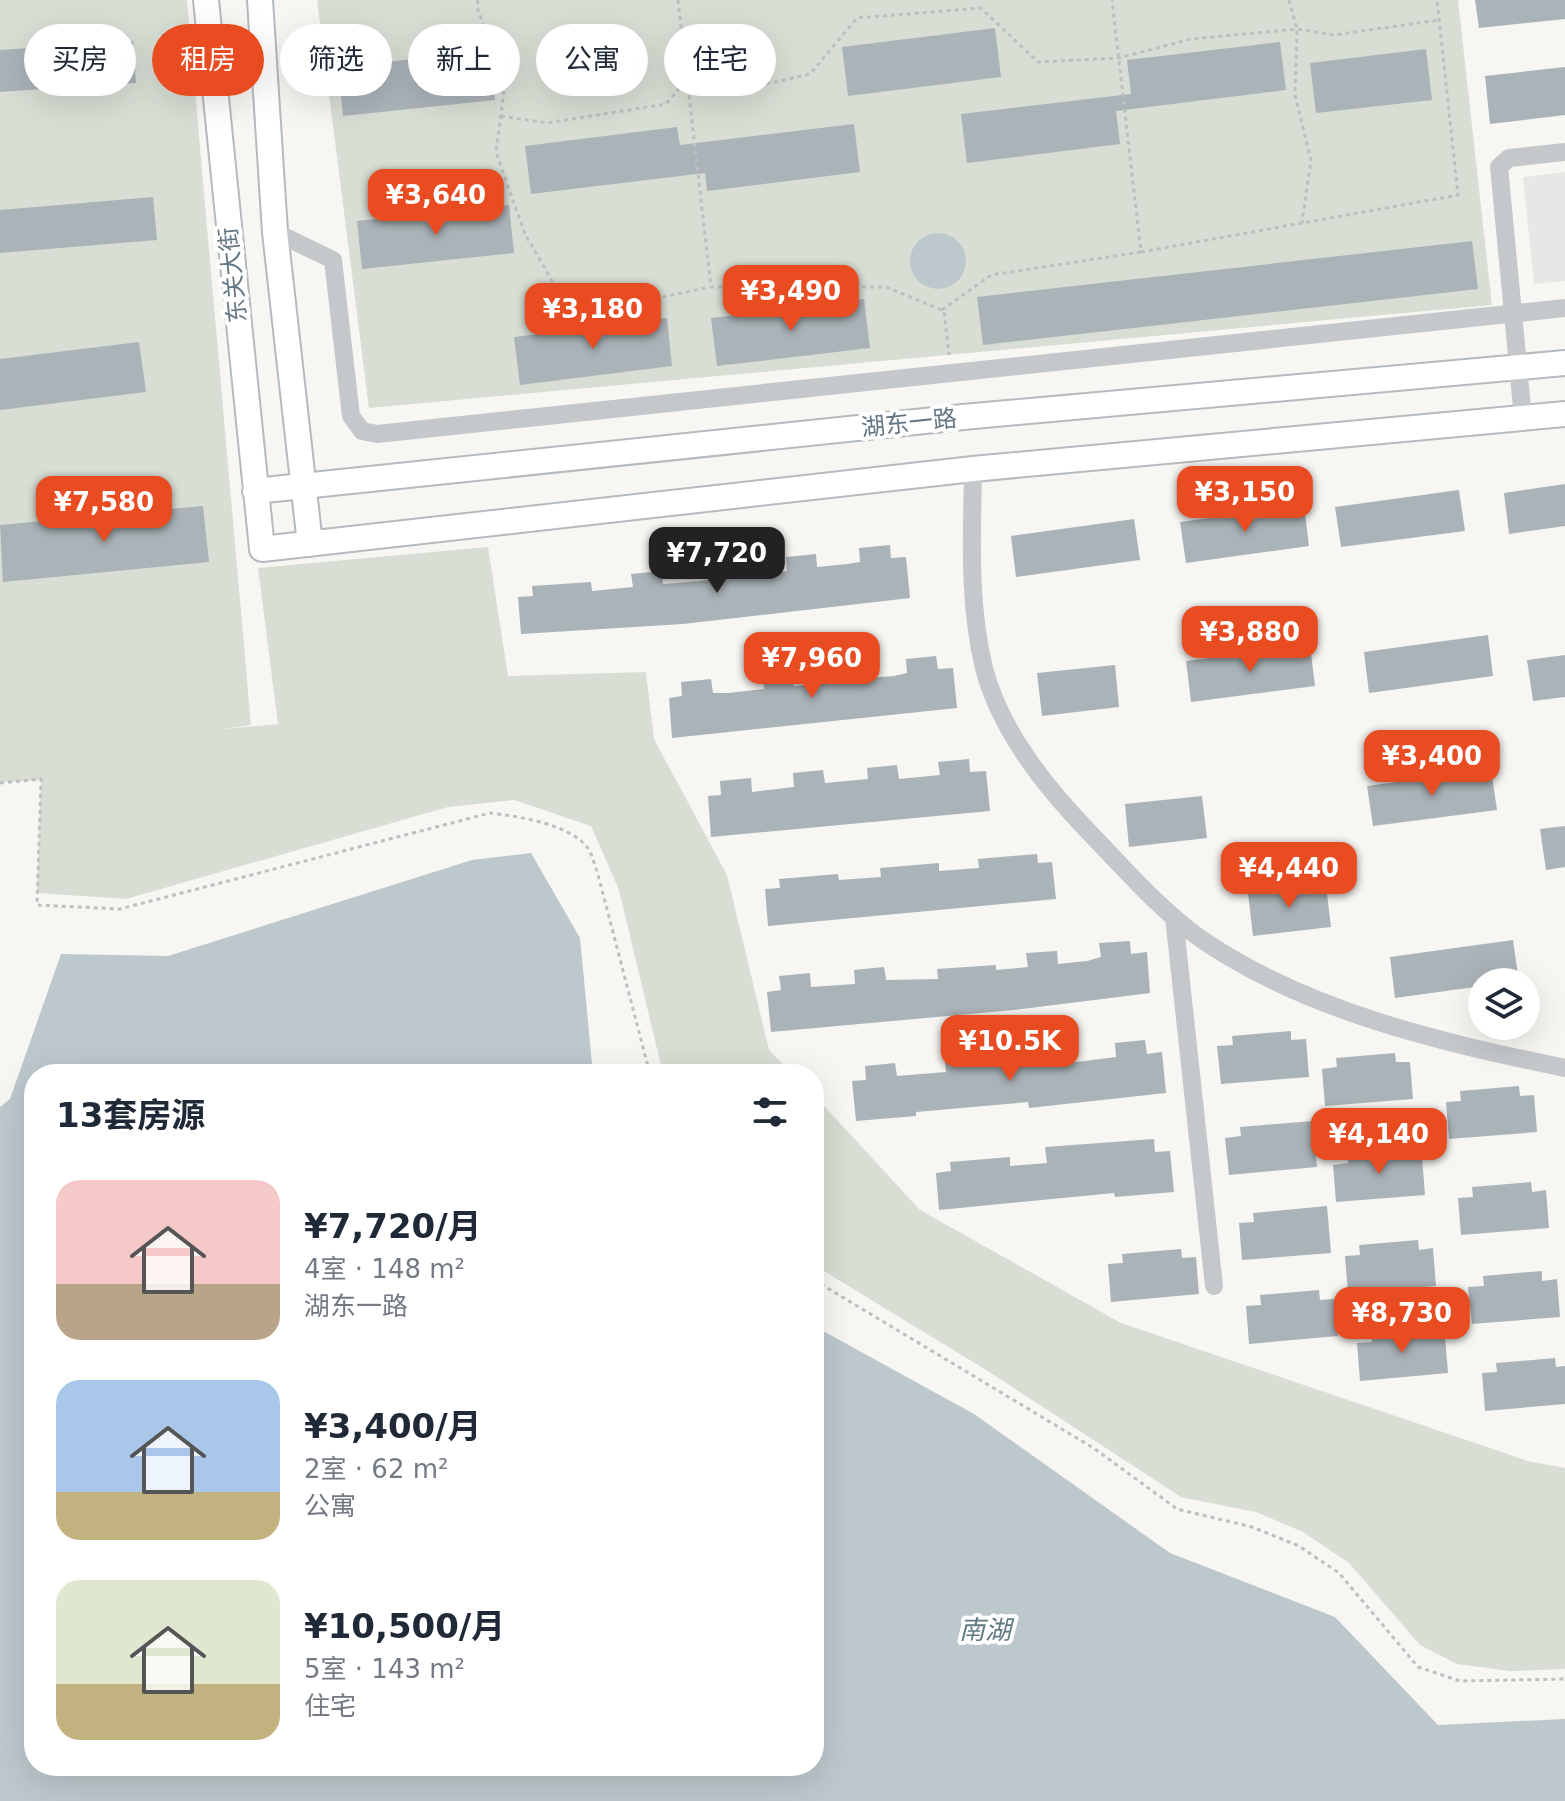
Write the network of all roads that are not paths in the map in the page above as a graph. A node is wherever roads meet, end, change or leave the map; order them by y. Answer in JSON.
{"nodes":[{"id":1,"x":206,"y":0,"type":"edge"},
{"id":2,"x":260,"y":0,"type":"edge"},
{"id":3,"x":1565,"y":152,"type":"edge"},
{"id":4,"x":275,"y":232,"type":"junction"},
{"id":5,"x":1565,"y":308,"type":"edge"},
{"id":6,"x":1513,"y":314,"type":"junction"},
{"id":7,"x":1565,"y":363,"type":"edge"},
{"id":8,"x":1518,"y":367,"type":"junction"},
{"id":9,"x":1565,"y":414,"type":"edge"},
{"id":10,"x":1523,"y":418,"type":"junction"},
{"id":11,"x":973,"y":469,"type":"junction"},
{"id":12,"x":304,"y":484,"type":"junction"},
{"id":13,"x":255,"y":491,"type":"junction"},
{"id":14,"x":310,"y":544,"type":"junction"},
{"id":15,"x":1174,"y":917,"type":"junction"},
{"id":16,"x":1565,"y":1068,"type":"edge"},
{"id":17,"x":1214,"y":1286,"type":"dead end"}],
"edges":[{"from":1,"to":13,"type":"main road","name":"东关大街"},
{"from":2,"to":4,"type":"main road","name":"东关大街"},
{"from":3,"to":6,"type":"street"},
{"from":4,"to":6,"type":"street"},
{"from":4,"to":12,"type":"main road","name":"东关大街"},
{"from":5,"to":6,"type":"street"},
{"from":6,"to":8,"type":"street"},
{"from":7,"to":8,"type":"main road","name":"湖东一路"},
{"from":8,"to":10,"type":"street"},
{"from":8,"to":12,"type":"main road","name":"湖东一路"},
{"from":9,"to":10,"type":"main road"},
{"from":10,"to":11,"type":"main road"},
{"from":11,"to":14,"type":"main road"},
{"from":11,"to":15,"type":"street"},
{"from":12,"to":13,"type":"main road","name":"湖东一路"},
{"from":12,"to":14,"type":"main road","name":"东关大街"},
{"from":13,"to":14,"type":"main road","name":"东关大街"},
{"from":15,"to":16,"type":"street"},
{"from":15,"to":17,"type":"street"}]}
